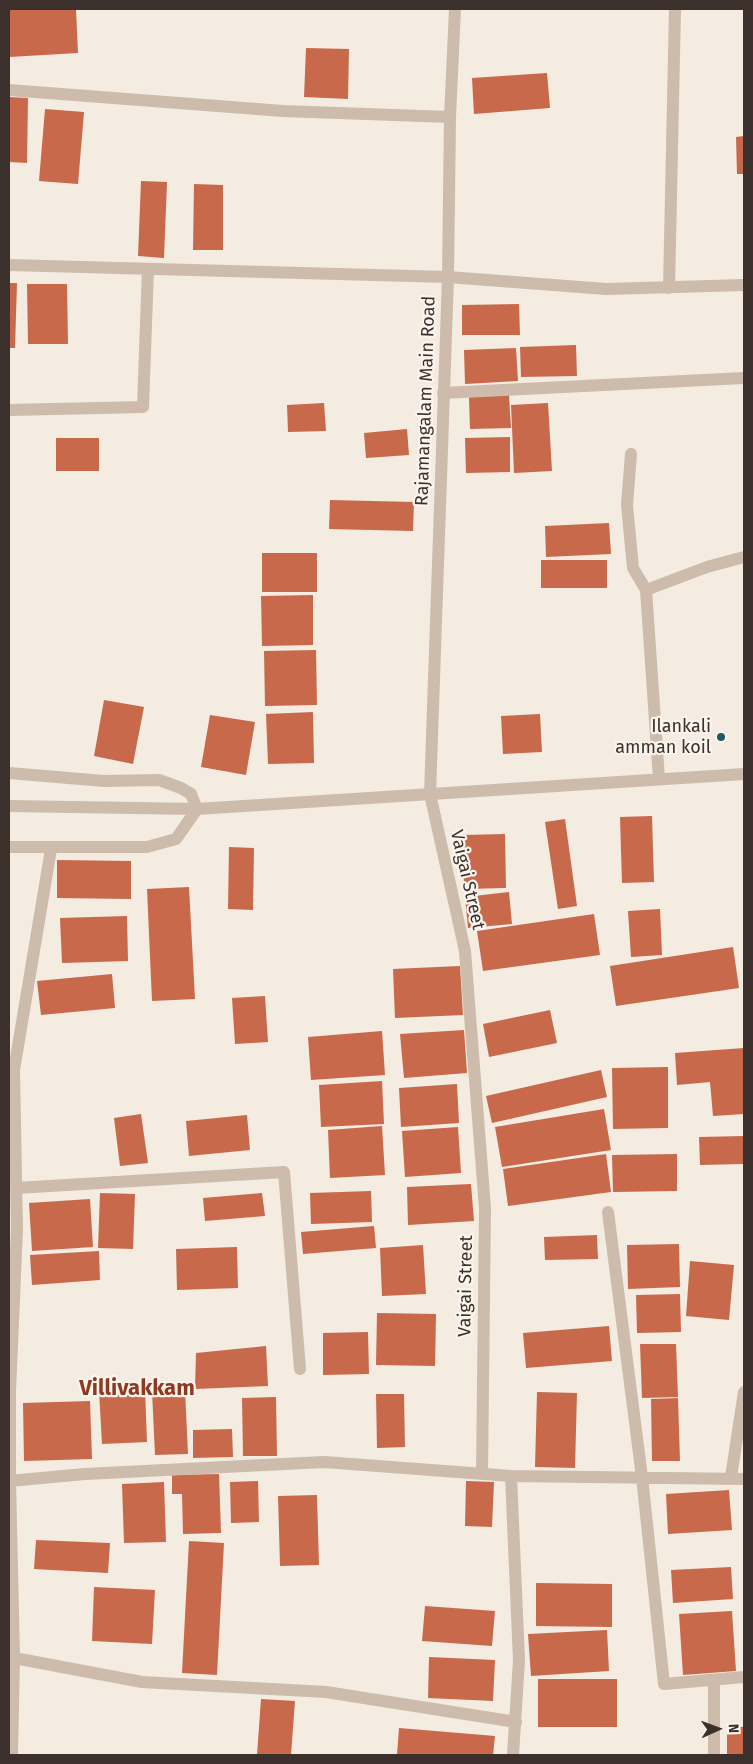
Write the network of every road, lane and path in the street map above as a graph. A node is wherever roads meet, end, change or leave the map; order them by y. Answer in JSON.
{"nodes":[{"id":1,"x":454,"y":9,"type":"edge"},
{"id":2,"x":675,"y":9,"type":"edge"},
{"id":3,"x":9,"y":90,"type":"edge"},
{"id":4,"x":450,"y":117,"type":"junction"},
{"id":5,"x":9,"y":265,"type":"edge"},
{"id":6,"x":148,"y":270,"type":"junction"},
{"id":7,"x":448,"y":277,"type":"junction"},
{"id":8,"x":744,"y":284,"type":"edge"},
{"id":9,"x":669,"y":288,"type":"junction"},
{"id":10,"x":744,"y":378,"type":"edge"},
{"id":11,"x":443,"y":393,"type":"junction"},
{"id":12,"x":9,"y":410,"type":"edge"},
{"id":13,"x":631,"y":454,"type":"dead end"},
{"id":14,"x":744,"y":557,"type":"edge"},
{"id":15,"x":646,"y":590,"type":"junction"},
{"id":16,"x":9,"y":773,"type":"edge"},
{"id":17,"x":744,"y":774,"type":"edge"},
{"id":18,"x":659,"y":779,"type":"junction"},
{"id":19,"x":430,"y":794,"type":"junction"},
{"id":20,"x":9,"y":806,"type":"edge"},
{"id":21,"x":197,"y":809,"type":"junction"},
{"id":22,"x":9,"y":847,"type":"edge"},
{"id":23,"x":51,"y":849,"type":"junction"},
{"id":24,"x":16,"y":1188,"type":"junction"},
{"id":25,"x":608,"y":1212,"type":"dead end"},
{"id":26,"x":300,"y":1369,"type":"dead end"},
{"id":27,"x":744,"y":1392,"type":"edge"},
{"id":28,"x":482,"y":1474,"type":"junction"},
{"id":29,"x":511,"y":1476,"type":"junction"},
{"id":30,"x":642,"y":1477,"type":"junction"},
{"id":31,"x":731,"y":1477,"type":"junction"},
{"id":32,"x":744,"y":1478,"type":"edge"},
{"id":33,"x":9,"y":1481,"type":"edge"},
{"id":34,"x":12,"y":1657,"type":"edge"},
{"id":35,"x":744,"y":1677,"type":"edge"},
{"id":36,"x":714,"y":1680,"type":"junction"},
{"id":37,"x":516,"y":1722,"type":"junction"},
{"id":38,"x":12,"y":1755,"type":"edge"},
{"id":39,"x":513,"y":1755,"type":"edge"},
{"id":40,"x":714,"y":1755,"type":"edge"}],
"edges":[{"from":1,"to":4,"type":"street","name":"Rajamangalam Main Road"},
{"from":2,"to":9,"type":"street"},
{"from":3,"to":4,"type":"street"},
{"from":4,"to":7,"type":"street","name":"Rajamangalam Main Road"},
{"from":5,"to":6,"type":"street"},
{"from":6,"to":7,"type":"street"},
{"from":6,"to":12,"type":"street"},
{"from":7,"to":9,"type":"street"},
{"from":7,"to":11,"type":"street","name":"Rajamangalam Main Road"},
{"from":8,"to":9,"type":"street"},
{"from":10,"to":11,"type":"street"},
{"from":11,"to":19,"type":"street","name":"Rajamangalam Main Road"},
{"from":13,"to":15,"type":"street"},
{"from":14,"to":15,"type":"street"},
{"from":15,"to":18,"type":"street"},
{"from":16,"to":21,"type":"street"},
{"from":17,"to":18,"type":"street"},
{"from":18,"to":19,"type":"street"},
{"from":19,"to":21,"type":"street"},
{"from":19,"to":28,"type":"street","name":"Vaigai Street"},
{"from":20,"to":21,"type":"street"},
{"from":21,"to":23,"type":"street"},
{"from":22,"to":23,"type":"street"},
{"from":23,"to":24,"type":"street"},
{"from":24,"to":26,"type":"street"},
{"from":24,"to":33,"type":"street"},
{"from":25,"to":30,"type":"street"},
{"from":27,"to":31,"type":"street"},
{"from":28,"to":29,"type":"street"},
{"from":28,"to":33,"type":"street"},
{"from":29,"to":30,"type":"street"},
{"from":29,"to":37,"type":"street"},
{"from":30,"to":31,"type":"street"},
{"from":30,"to":36,"type":"street"},
{"from":31,"to":32,"type":"street"},
{"from":33,"to":34,"type":"street"},
{"from":34,"to":37,"type":"street"},
{"from":34,"to":38,"type":"street"},
{"from":35,"to":36,"type":"street"},
{"from":36,"to":40,"type":"street"},
{"from":37,"to":39,"type":"street"}]}
